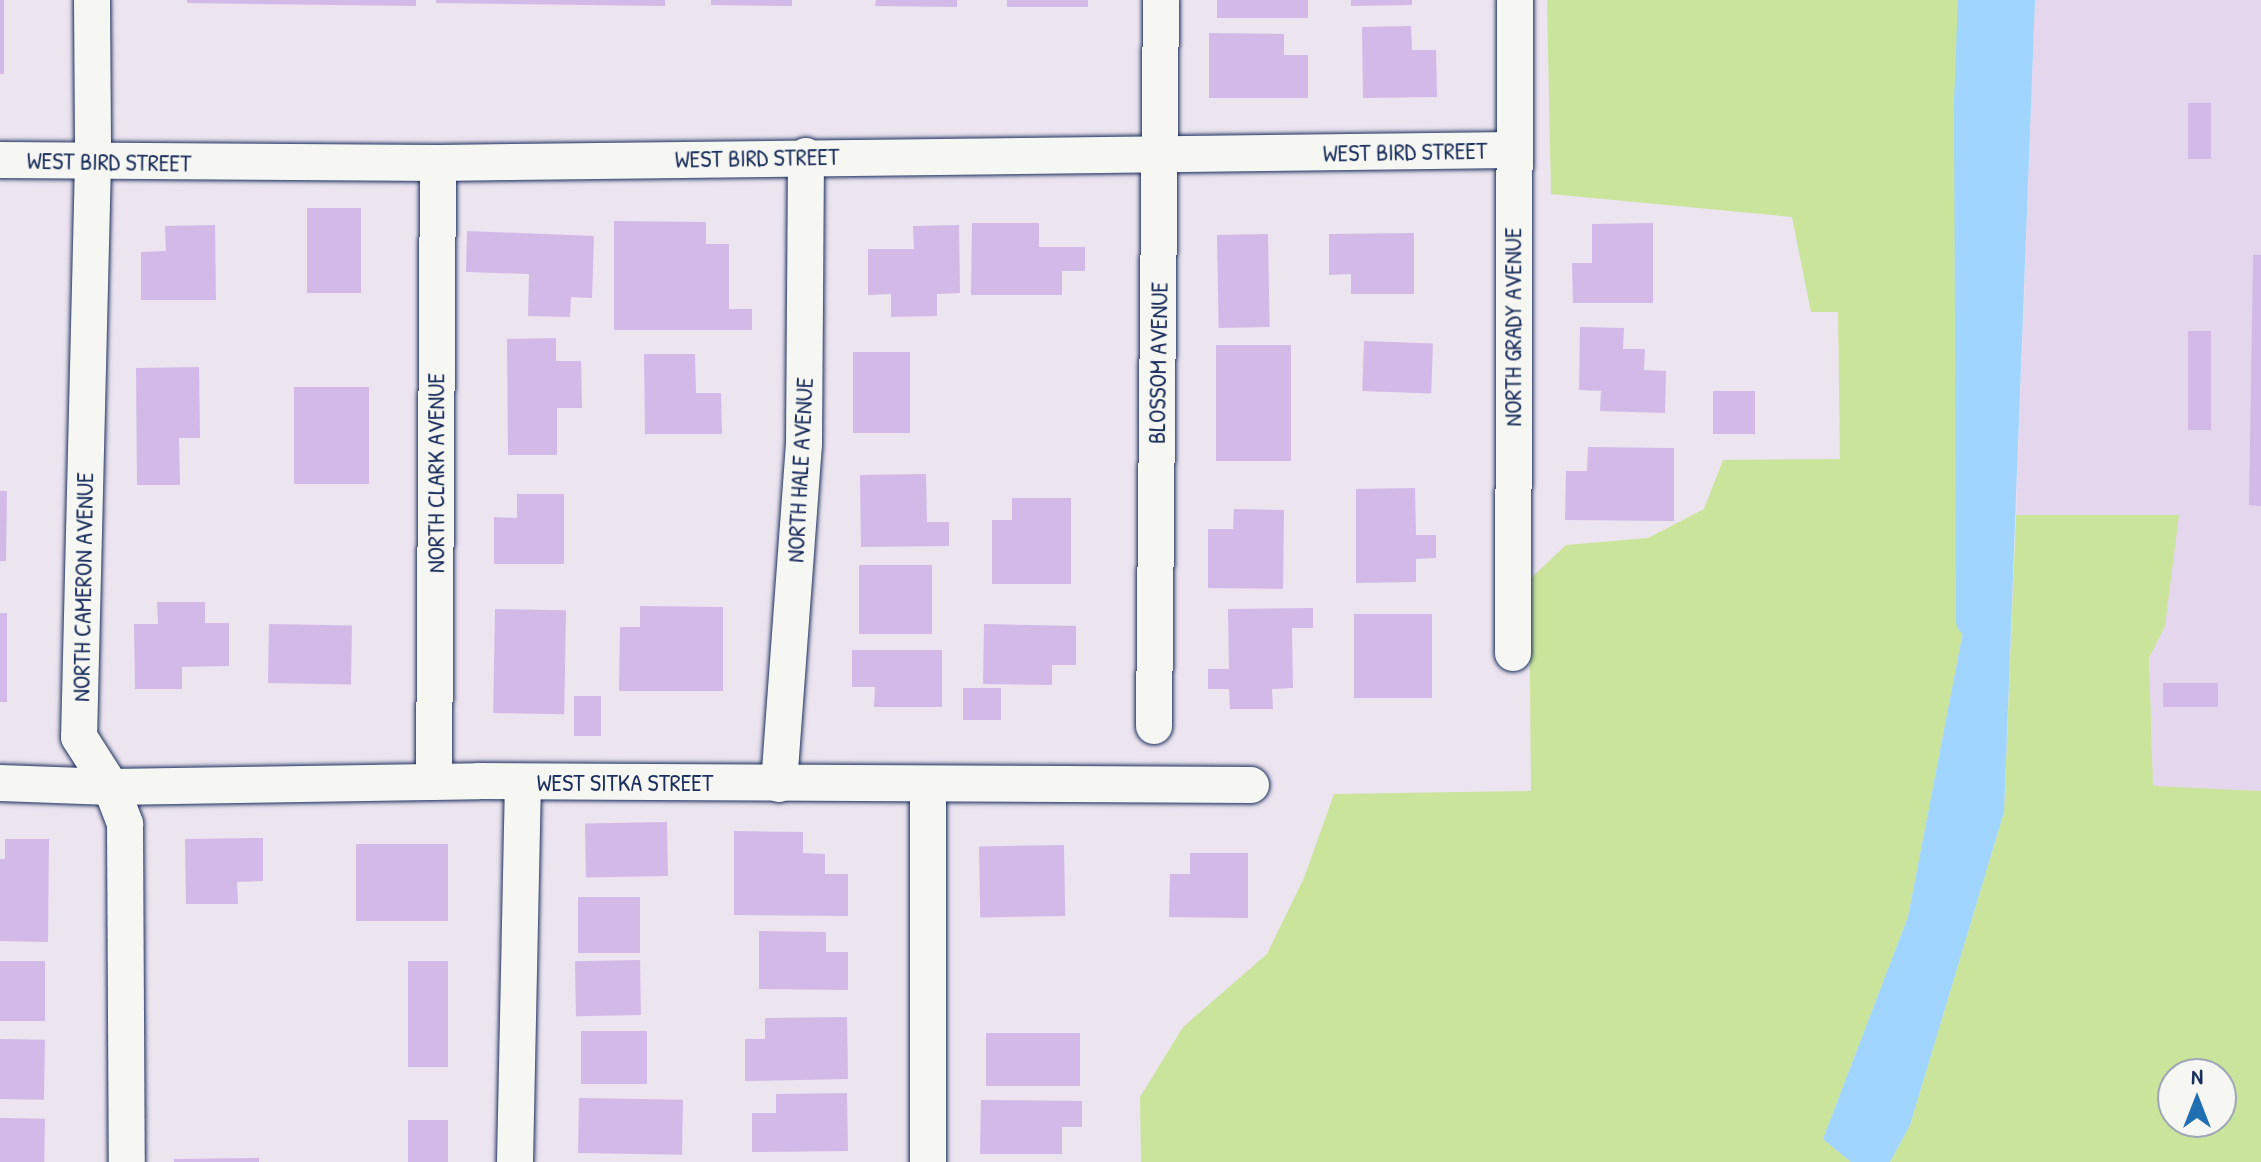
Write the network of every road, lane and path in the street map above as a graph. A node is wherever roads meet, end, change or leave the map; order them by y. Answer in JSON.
{"nodes":[{"id":1,"x":92,"y":0,"type":"edge"},
{"id":2,"x":1161,"y":0,"type":"edge"},
{"id":3,"x":1515,"y":0,"type":"edge"},
{"id":4,"x":1514,"y":150,"type":"junction"},
{"id":5,"x":806,"y":156,"type":"junction"},
{"id":6,"x":1161,"y":157,"type":"junction"},
{"id":7,"x":0,"y":160,"type":"edge"},
{"id":8,"x":93,"y":162,"type":"junction"},
{"id":9,"x":438,"y":163,"type":"junction"},
{"id":10,"x":1513,"y":653,"type":"dead end"},
{"id":11,"x":1154,"y":726,"type":"dead end"},
{"id":12,"x":434,"y":782,"type":"junction"},
{"id":13,"x":523,"y":782,"type":"junction"},
{"id":14,"x":0,"y":783,"type":"edge"},
{"id":15,"x":779,"y":784,"type":"junction"},
{"id":16,"x":928,"y":785,"type":"junction"},
{"id":17,"x":1251,"y":785,"type":"dead end"},
{"id":18,"x":111,"y":787,"type":"junction"},
{"id":19,"x":127,"y":1162,"type":"edge"},
{"id":20,"x":515,"y":1162,"type":"edge"},
{"id":21,"x":928,"y":1162,"type":"edge"}],
"edges":[{"from":1,"to":8,"type":"street","name":"NORTH CAMERON AVENUE"},
{"from":2,"to":6,"type":"street","name":"BLOSSOM AVENUE"},
{"from":3,"to":4,"type":"street","name":"NORTH GRADY AVENUE"},
{"from":4,"to":6,"type":"street","name":"WEST BIRD STREET"},
{"from":4,"to":10,"type":"street","name":"NORTH GRADY AVENUE"},
{"from":5,"to":6,"type":"street","name":"WEST BIRD STREET"},
{"from":5,"to":9,"type":"street","name":"WEST BIRD STREET"},
{"from":5,"to":15,"type":"street","name":"NORTH HALE AVENUE"},
{"from":6,"to":11,"type":"street","name":"BLOSSOM AVENUE"},
{"from":7,"to":8,"type":"street","name":"WEST BIRD STREET"},
{"from":8,"to":9,"type":"street","name":"WEST BIRD STREET"},
{"from":8,"to":18,"type":"street","name":"NORTH CAMERON AVENUE"},
{"from":9,"to":12,"type":"street","name":"NORTH CLARK AVENUE"},
{"from":12,"to":13,"type":"street","name":"WEST SITKA STREET"},
{"from":12,"to":18,"type":"street","name":"WEST SITKA STREET"},
{"from":13,"to":15,"type":"street","name":"WEST SITKA STREET"},
{"from":13,"to":20,"type":"street"},
{"from":14,"to":18,"type":"street","name":"WEST SITKA STREET"},
{"from":15,"to":16,"type":"street","name":"WEST SITKA STREET"},
{"from":16,"to":17,"type":"street","name":"WEST SITKA STREET"},
{"from":16,"to":21,"type":"street"},
{"from":18,"to":19,"type":"street","name":"NORTH CAMERON AVENUE"}]}
